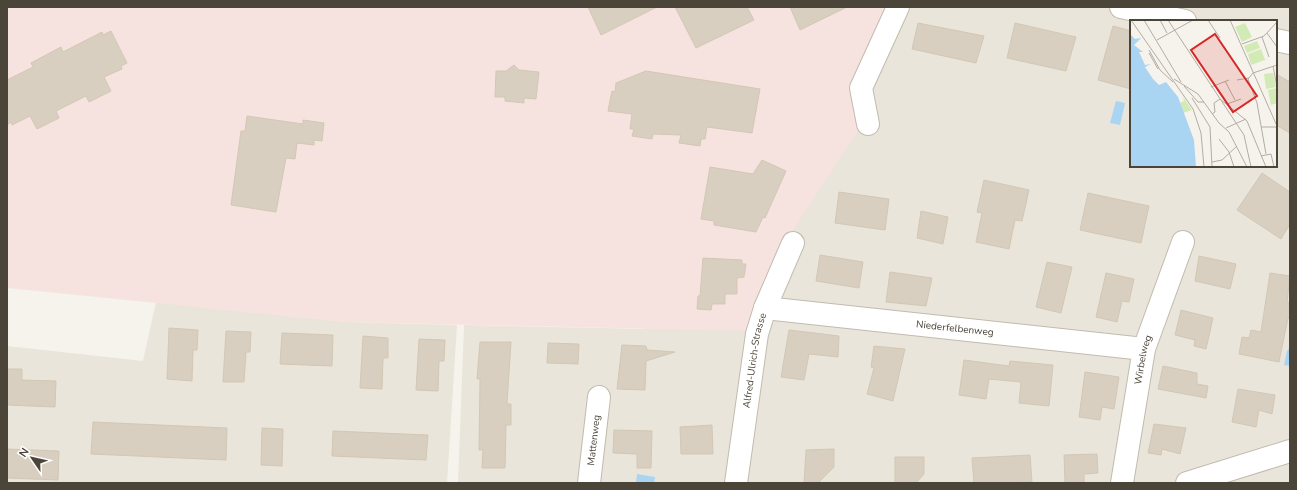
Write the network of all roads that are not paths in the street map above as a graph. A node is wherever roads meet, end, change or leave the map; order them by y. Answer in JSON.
{"nodes":[{"id":1,"x":898,"y":7,"type":"edge"},
{"id":2,"x":1121,"y":7,"type":"edge"},
{"id":3,"x":1180,"y":20,"type":"edge"},
{"id":4,"x":1277,"y":40,"type":"edge"},
{"id":5,"x":1290,"y":43,"type":"edge"},
{"id":6,"x":868,"y":124,"type":"dead end"},
{"id":7,"x":1183,"y":242,"type":"dead end"},
{"id":8,"x":793,"y":243,"type":"dead end"},
{"id":9,"x":765,"y":308,"type":"junction"},
{"id":10,"x":1144,"y":349,"type":"junction"},
{"id":11,"x":599,"y":397,"type":"dead end"},
{"id":12,"x":1290,"y":451,"type":"edge"},
{"id":13,"x":589,"y":483,"type":"edge"},
{"id":14,"x":736,"y":483,"type":"edge"},
{"id":15,"x":1122,"y":483,"type":"edge"},
{"id":16,"x":1188,"y":483,"type":"edge"}],
"edges":[{"from":1,"to":6,"type":"street"},
{"from":2,"to":3,"type":"street"},
{"from":4,"to":5,"type":"street"},
{"from":7,"to":10,"type":"street","name":"Wirbelweg"},
{"from":8,"to":9,"type":"street","name":"Alfred-Ulrich-Strasse"},
{"from":9,"to":10,"type":"street","name":"Niederfelbenweg"},
{"from":9,"to":14,"type":"street","name":"Alfred-Ulrich-Strasse"},
{"from":10,"to":15,"type":"street","name":"Wirbelweg"},
{"from":11,"to":13,"type":"street","name":"Mattenweg"},
{"from":12,"to":16,"type":"street"}]}
